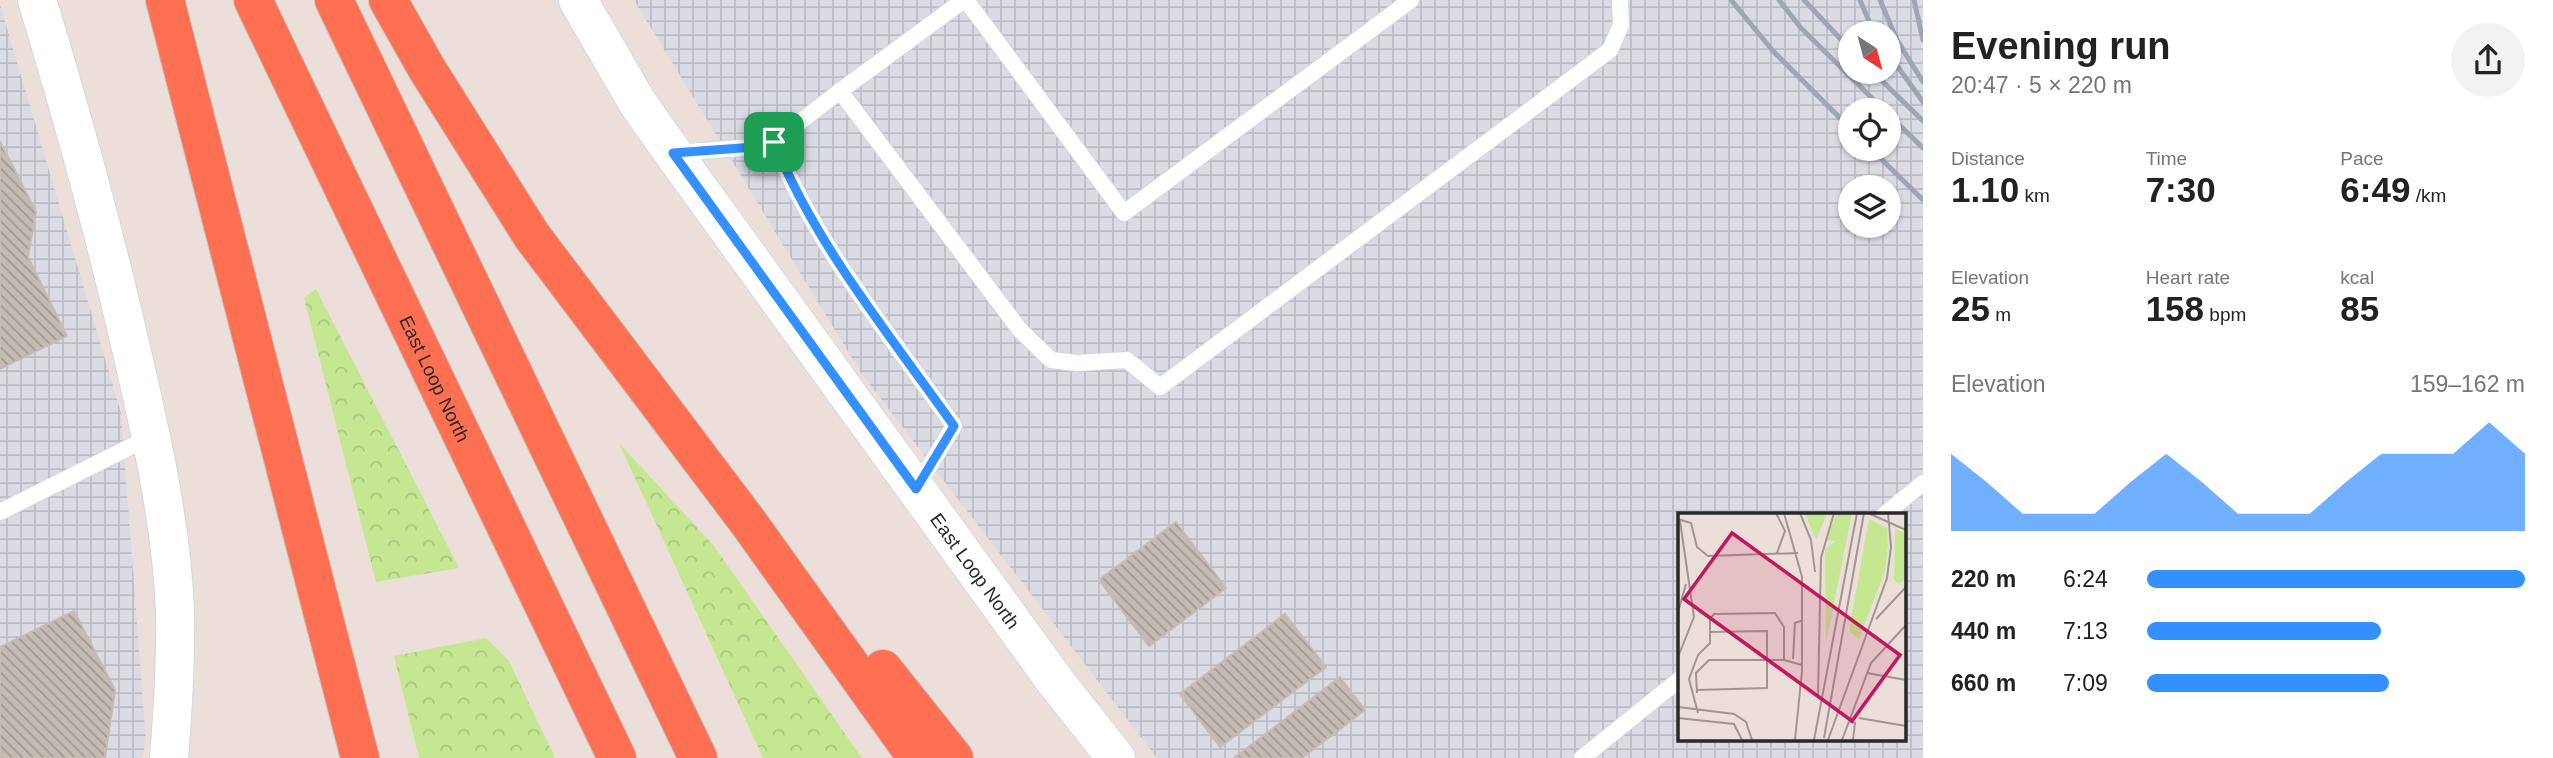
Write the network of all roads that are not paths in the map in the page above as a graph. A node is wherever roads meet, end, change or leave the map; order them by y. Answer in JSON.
{"nodes":[{"id":1,"x":37,"y":0,"type":"edge"},
{"id":2,"x":165,"y":0,"type":"edge"},
{"id":3,"x":253,"y":0,"type":"edge"},
{"id":4,"x":334,"y":0,"type":"edge"},
{"id":5,"x":388,"y":0,"type":"edge"},
{"id":6,"x":578,"y":0,"type":"edge"},
{"id":7,"x":965,"y":0,"type":"edge"},
{"id":8,"x":1411,"y":0,"type":"edge"},
{"id":9,"x":1620,"y":0,"type":"edge"},
{"id":10,"x":840,"y":91,"type":"junction"},
{"id":11,"x":774,"y":142,"type":"junction"},
{"id":12,"x":673,"y":153,"type":"junction"},
{"id":13,"x":152,"y":436,"type":"junction"},
{"id":14,"x":1923,"y":484,"type":"edge"},
{"id":15,"x":916,"y":489,"type":"junction"},
{"id":16,"x":0,"y":512,"type":"edge"},
{"id":17,"x":1887,"y":513,"type":"edge"},
{"id":18,"x":748,"y":522,"type":"junction"},
{"id":19,"x":1678,"y":681,"type":"edge"},
{"id":20,"x":169,"y":758,"type":"edge"},
{"id":21,"x":360,"y":758,"type":"edge"},
{"id":22,"x":617,"y":758,"type":"edge"},
{"id":23,"x":698,"y":758,"type":"edge"},
{"id":24,"x":917,"y":758,"type":"edge"},
{"id":25,"x":954,"y":758,"type":"edge"},
{"id":26,"x":1116,"y":758,"type":"edge"},
{"id":27,"x":1582,"y":758,"type":"edge"}],
"edges":[{"from":1,"to":13,"type":"main road"},
{"from":2,"to":21,"type":"highway"},
{"from":3,"to":22,"type":"highway","name":"East Loop North"},
{"from":4,"to":23,"type":"highway"},
{"from":5,"to":18,"type":"highway"},
{"from":6,"to":12,"type":"main road","name":"East Loop North"},
{"from":7,"to":8,"type":"lane"},
{"from":7,"to":10,"type":"lane"},
{"from":9,"to":10,"type":"lane"},
{"from":10,"to":11,"type":"lane"},
{"from":11,"to":12,"type":"lane"},
{"from":11,"to":15,"type":"lane"},
{"from":12,"to":15,"type":"main road","name":"East Loop North"},
{"from":13,"to":16,"type":"lane"},
{"from":13,"to":20,"type":"main road"},
{"from":14,"to":17,"type":"lane"},
{"from":15,"to":26,"type":"main road","name":"East Loop North"},
{"from":18,"to":24,"type":"highway"},
{"from":18,"to":25,"type":"highway"},
{"from":19,"to":27,"type":"lane"}]}
